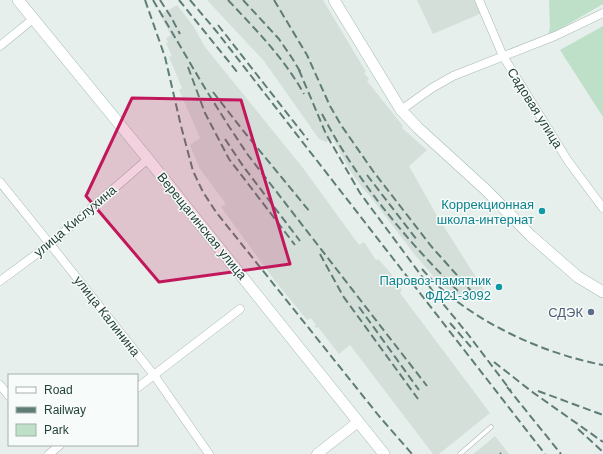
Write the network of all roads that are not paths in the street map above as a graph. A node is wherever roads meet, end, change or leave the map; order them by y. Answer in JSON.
{"nodes":[{"id":1,"x":18,"y":0,"type":"edge"},
{"id":2,"x":334,"y":0,"type":"edge"},
{"id":3,"x":479,"y":0,"type":"edge"},
{"id":4,"x":603,"y":13,"type":"edge"},
{"id":5,"x":33,"y":18,"type":"junction"},
{"id":6,"x":0,"y":46,"type":"edge"},
{"id":7,"x":502,"y":56,"type":"junction"},
{"id":8,"x":401,"y":110,"type":"junction"},
{"id":9,"x":148,"y":159,"type":"junction"},
{"id":10,"x":0,"y":182,"type":"edge"},
{"id":11,"x":603,"y":208,"type":"edge"},
{"id":12,"x":50,"y":244,"type":"junction"},
{"id":13,"x":0,"y":281,"type":"edge"},
{"id":14,"x":603,"y":292,"type":"edge"},
{"id":15,"x":240,"y":309,"type":"dead end"},
{"id":16,"x":154,"y":375,"type":"junction"},
{"id":17,"x":0,"y":385,"type":"edge"},
{"id":18,"x":138,"y":387,"type":"edge"},
{"id":19,"x":8,"y":395,"type":"edge"},
{"id":20,"x":358,"y":422,"type":"junction"},
{"id":21,"x":491,"y":427,"type":"dead end"},
{"id":22,"x":209,"y":454,"type":"edge"},
{"id":23,"x":317,"y":454,"type":"edge"},
{"id":24,"x":384,"y":454,"type":"edge"},
{"id":25,"x":460,"y":454,"type":"edge"}],
"edges":[{"from":1,"to":5,"type":"main road","name":"Верещагинская улица"},
{"from":2,"to":8,"type":"main road"},
{"from":3,"to":7,"type":"street","name":"Садовая улица"},
{"from":4,"to":7,"type":"street"},
{"from":5,"to":6,"type":"street"},
{"from":5,"to":9,"type":"main road","name":"Верещагинская улица"},
{"from":7,"to":8,"type":"street"},
{"from":7,"to":11,"type":"street","name":"Садовая улица"},
{"from":8,"to":14,"type":"main road"},
{"from":9,"to":12,"type":"street","name":"улица Кислухина"},
{"from":9,"to":20,"type":"main road","name":"Верещагинская улица"},
{"from":10,"to":12,"type":"street","name":"улица Калинина"},
{"from":12,"to":13,"type":"street","name":"улица Кислухина"},
{"from":12,"to":16,"type":"street","name":"улица Калинина"},
{"from":15,"to":16,"type":"street"},
{"from":16,"to":18,"type":"street"},
{"from":16,"to":22,"type":"street","name":"улица Калинина"},
{"from":17,"to":19,"type":"street"},
{"from":20,"to":23,"type":"street"},
{"from":20,"to":24,"type":"main road","name":"Верещагинская улица"},
{"from":21,"to":25,"type":"lane"}]}
